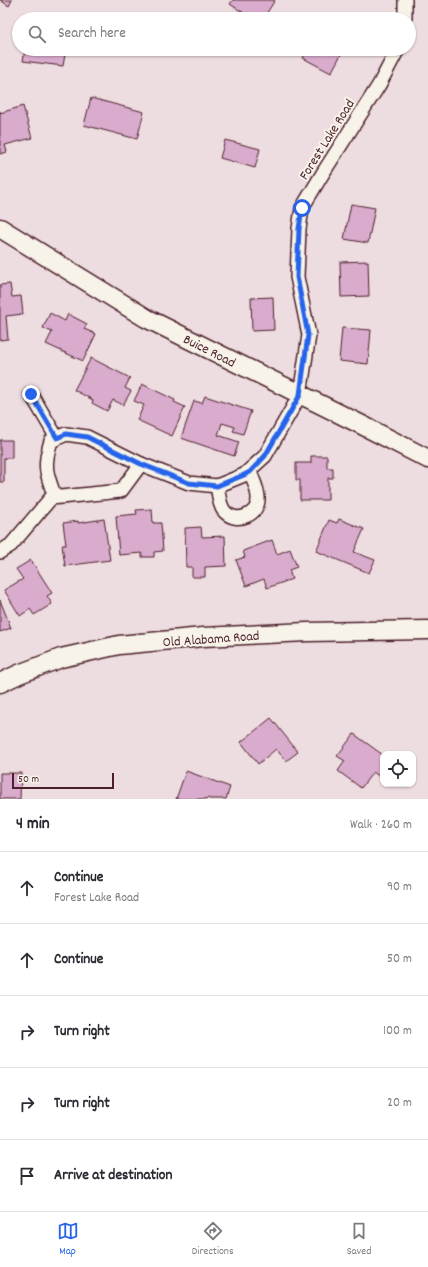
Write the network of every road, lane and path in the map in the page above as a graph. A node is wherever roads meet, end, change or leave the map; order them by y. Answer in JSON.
{"nodes":[{"id":1,"x":405,"y":0,"type":"edge"},
{"id":2,"x":405,"y":12,"type":"edge"},
{"id":3,"x":394,"y":56,"type":"edge"},
{"id":4,"x":0,"y":228,"type":"edge"},
{"id":5,"x":31,"y":394,"type":"dead end"},
{"id":6,"x":300,"y":395,"type":"junction"},
{"id":7,"x":57,"y":438,"type":"junction"},
{"id":8,"x":428,"y":459,"type":"edge"},
{"id":9,"x":141,"y":464,"type":"junction"},
{"id":10,"x":250,"y":472,"type":"junction"},
{"id":11,"x":217,"y":486,"type":"junction"},
{"id":12,"x":55,"y":497,"type":"junction"},
{"id":13,"x":0,"y":552,"type":"edge"},
{"id":14,"x":428,"y":630,"type":"edge"},
{"id":15,"x":0,"y":683,"type":"edge"}],
"edges":[{"from":1,"to":2,"type":"street"},
{"from":3,"to":6,"type":"street","name":"Forest Lake Road"},
{"from":4,"to":6,"type":"street","name":"Buice Road"},
{"from":5,"to":7,"type":"street"},
{"from":6,"to":8,"type":"street","name":"Buice Road"},
{"from":6,"to":10,"type":"street"},
{"from":7,"to":9,"type":"street"},
{"from":7,"to":12,"type":"street"},
{"from":9,"to":11,"type":"street"},
{"from":9,"to":12,"type":"street"},
{"from":10,"to":11,"type":"street"},
{"from":10,"to":11,"type":"street"},
{"from":12,"to":13,"type":"street"},
{"from":14,"to":15,"type":"street","name":"Old Alabama Road"}]}
